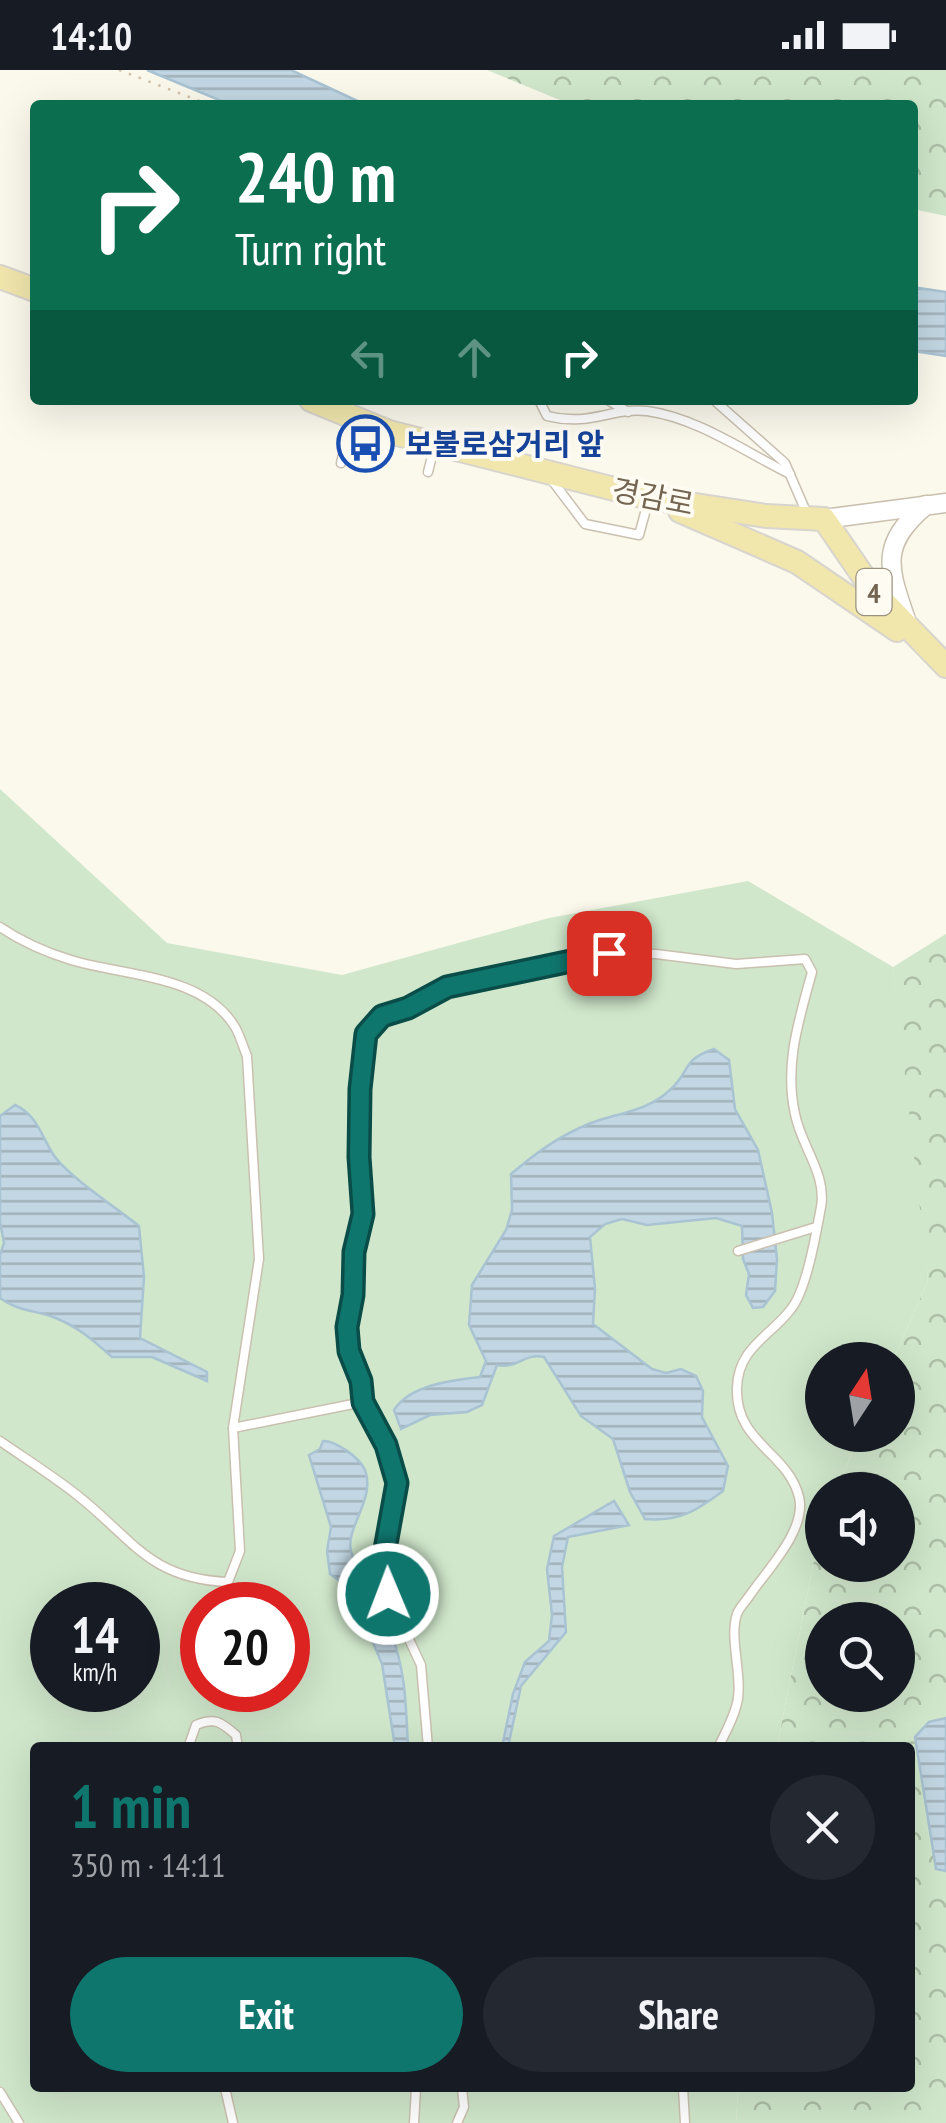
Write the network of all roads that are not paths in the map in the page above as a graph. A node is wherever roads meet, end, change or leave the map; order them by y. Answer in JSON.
{"nodes":[{"id":1,"x":0,"y":277,"type":"edge"},
{"id":2,"x":30,"y":288,"type":"edge"},
{"id":3,"x":323,"y":405,"type":"edge"},
{"id":4,"x":542,"y":405,"type":"edge"},
{"id":5,"x":616,"y":405,"type":"edge"},
{"id":6,"x":720,"y":405,"type":"edge"},
{"id":7,"x":628,"y":412,"type":"junction"},
{"id":8,"x":352,"y":417,"type":"junction"},
{"id":9,"x":435,"y":444,"type":"junction"},
{"id":10,"x":342,"y":464,"type":"dead end"},
{"id":11,"x":428,"y":472,"type":"dead end"},
{"id":12,"x":545,"y":472,"type":"junction"},
{"id":13,"x":790,"y":474,"type":"junction"},
{"id":14,"x":650,"y":498,"type":"junction"},
{"id":15,"x":946,"y":504,"type":"edge"},
{"id":16,"x":926,"y":505,"type":"junction"},
{"id":17,"x":816,"y":519,"type":"junction"},
{"id":18,"x":910,"y":631,"type":"junction"},
{"id":19,"x":941,"y":661,"type":"edge"},
{"id":20,"x":0,"y":927,"type":"edge"},
{"id":21,"x":816,"y":1228,"type":"junction"},
{"id":22,"x":738,"y":1251,"type":"dead end"},
{"id":23,"x":363,"y":1402,"type":"junction"},
{"id":24,"x":233,"y":1428,"type":"junction"},
{"id":25,"x":0,"y":1441,"type":"edge"},
{"id":26,"x":190,"y":1742,"type":"edge"},
{"id":27,"x":237,"y":1742,"type":"edge"},
{"id":28,"x":427,"y":1742,"type":"edge"},
{"id":29,"x":720,"y":1742,"type":"edge"},
{"id":30,"x":0,"y":2092,"type":"edge"},
{"id":31,"x":226,"y":2092,"type":"edge"},
{"id":32,"x":416,"y":2092,"type":"edge"},
{"id":33,"x":462,"y":2092,"type":"edge"},
{"id":34,"x":682,"y":2092,"type":"edge"},
{"id":35,"x":18,"y":2123,"type":"edge"},
{"id":36,"x":233,"y":2123,"type":"edge"},
{"id":37,"x":414,"y":2123,"type":"edge"},
{"id":38,"x":457,"y":2123,"type":"edge"},
{"id":39,"x":685,"y":2123,"type":"edge"}],
"edges":[{"from":1,"to":2,"type":"main road"},
{"from":3,"to":8,"type":"main road","name":"경감로"},
{"from":4,"to":7,"type":"lane"},
{"from":5,"to":7,"type":"lane"},
{"from":6,"to":13,"type":"lane"},
{"from":7,"to":13,"type":"lane"},
{"from":8,"to":9,"type":"main road","name":"경감로"},
{"from":8,"to":10,"type":"lane"},
{"from":9,"to":11,"type":"lane"},
{"from":9,"to":12,"type":"main road","name":"경감로"},
{"from":12,"to":14,"type":"main road","name":"경감로"},
{"from":12,"to":14,"type":"lane"},
{"from":13,"to":17,"type":"lane"},
{"from":14,"to":17,"type":"main road","name":"경감로"},
{"from":14,"to":19,"type":"main road"},
{"from":15,"to":16,"type":"street","name":"경감로"},
{"from":16,"to":17,"type":"street","name":"경감로"},
{"from":16,"to":18,"type":"street"},
{"from":17,"to":18,"type":"main road","number":"4"},
{"from":18,"to":19,"type":"main road","number":"4"},
{"from":20,"to":24,"type":"lane"},
{"from":21,"to":22,"type":"lane"},
{"from":21,"to":23,"type":"lane"},
{"from":21,"to":29,"type":"lane"},
{"from":23,"to":24,"type":"lane"},
{"from":23,"to":28,"type":"lane"},
{"from":24,"to":25,"type":"lane"},
{"from":26,"to":27,"type":"lane"},
{"from":30,"to":35,"type":"lane"},
{"from":31,"to":36,"type":"lane"},
{"from":32,"to":37,"type":"lane"},
{"from":33,"to":38,"type":"lane"},
{"from":34,"to":39,"type":"lane"}]}
